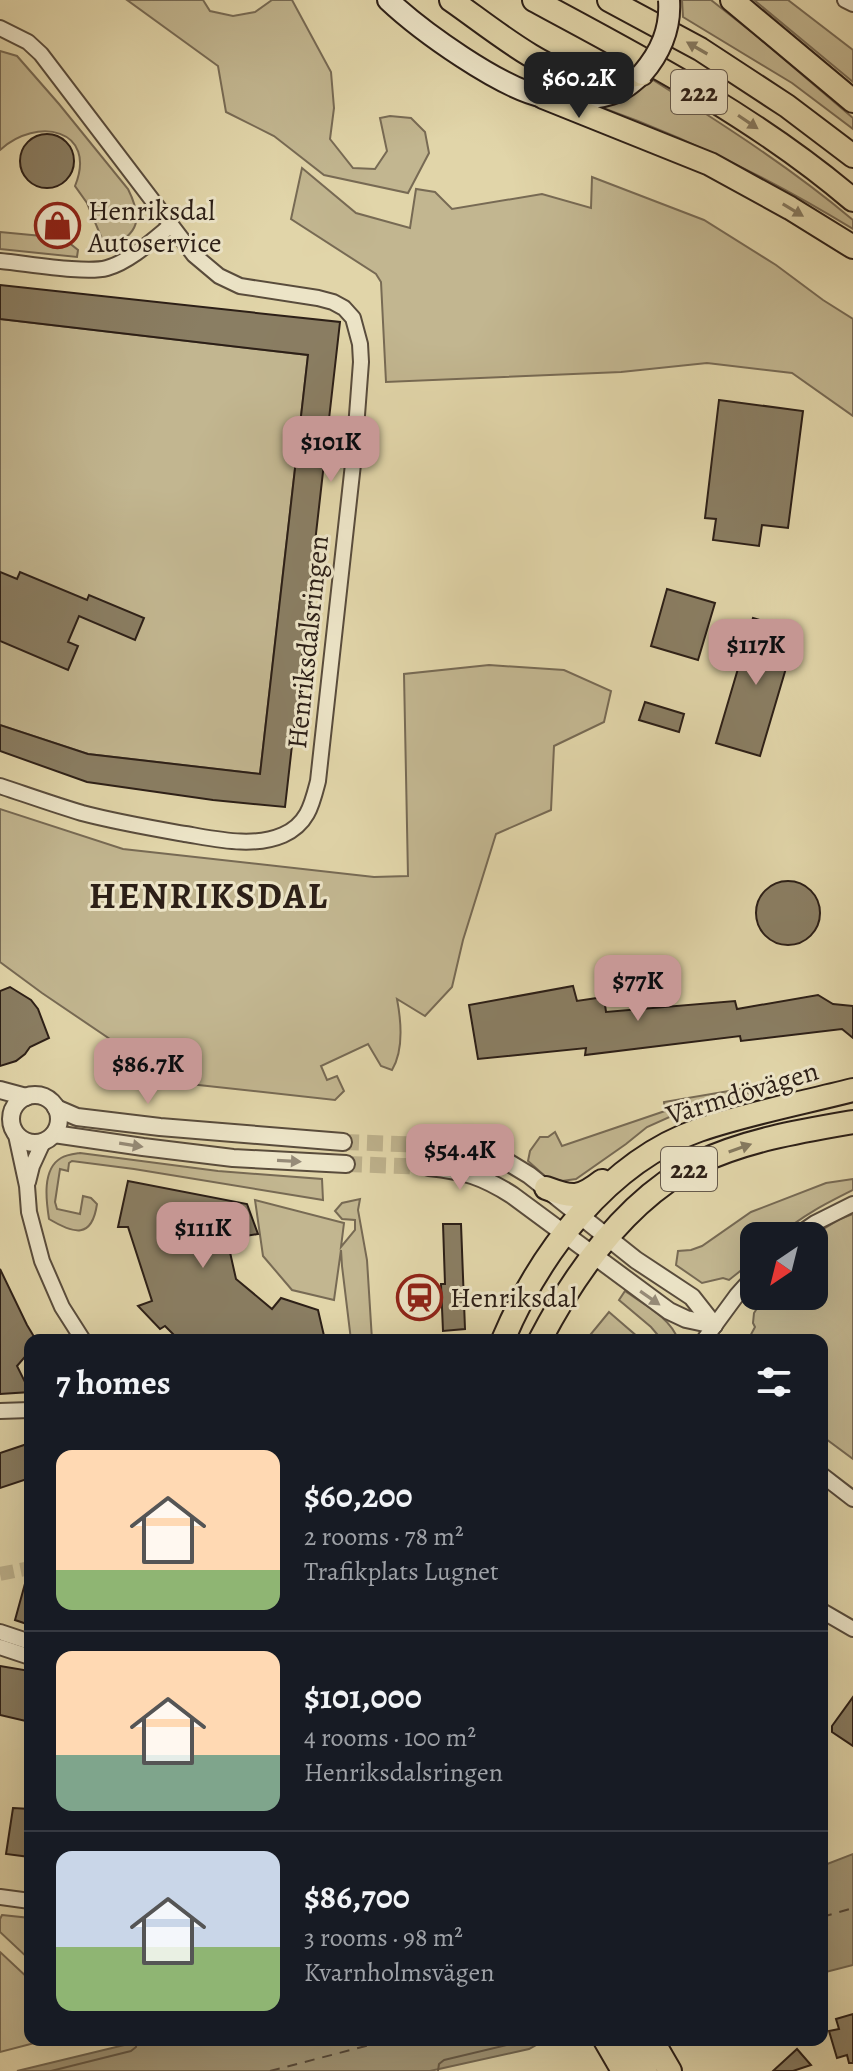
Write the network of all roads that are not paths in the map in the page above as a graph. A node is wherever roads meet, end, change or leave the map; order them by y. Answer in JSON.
{"nodes":[{"id":1,"x":388,"y":0,"type":"edge"},
{"id":2,"x":451,"y":0,"type":"edge"},
{"id":3,"x":534,"y":0,"type":"edge"},
{"id":4,"x":609,"y":0,"type":"edge"},
{"id":5,"x":669,"y":0,"type":"edge"},
{"id":6,"x":732,"y":0,"type":"edge"},
{"id":7,"x":845,"y":0,"type":"edge"},
{"id":8,"x":853,"y":4,"type":"edge"},
{"id":9,"x":401,"y":8,"type":"edge"},
{"id":10,"x":0,"y":28,"type":"edge"},
{"id":11,"x":642,"y":74,"type":"junction"},
{"id":12,"x":543,"y":97,"type":"junction"},
{"id":13,"x":853,"y":101,"type":"edge"},
{"id":14,"x":853,"y":156,"type":"edge"},
{"id":15,"x":853,"y":200,"type":"edge"},
{"id":16,"x":170,"y":226,"type":"junction"},
{"id":17,"x":853,"y":247,"type":"edge"},
{"id":18,"x":0,"y":261,"type":"edge"},
{"id":19,"x":0,"y":786,"type":"edge"},
{"id":20,"x":0,"y":1090,"type":"edge"},
{"id":21,"x":853,"y":1090,"type":"edge"},
{"id":22,"x":26,"y":1097,"type":"junction"},
{"id":23,"x":56,"y":1108,"type":"junction"},
{"id":24,"x":766,"y":1111,"type":"junction"},
{"id":25,"x":853,"y":1122,"type":"edge"},
{"id":26,"x":9,"y":1127,"type":"edge"},
{"id":27,"x":48,"y":1138,"type":"junction"},
{"id":28,"x":343,"y":1142,"type":"tunnel mouth"},
{"id":29,"x":428,"y":1145,"type":"tunnel mouth"},
{"id":30,"x":346,"y":1164,"type":"tunnel mouth"},
{"id":31,"x":429,"y":1167,"type":"tunnel mouth"},
{"id":32,"x":27,"y":1186,"type":"junction"},
{"id":33,"x":546,"y":1188,"type":"junction"},
{"id":34,"x":853,"y":1204,"type":"edge"},
{"id":35,"x":580,"y":1215,"type":"junction"},
{"id":36,"x":817,"y":1222,"type":"edge"},
{"id":37,"x":563,"y":1235,"type":"junction"},
{"id":38,"x":608,"y":1237,"type":"junction"},
{"id":39,"x":593,"y":1256,"type":"junction"},
{"id":40,"x":740,"y":1293,"type":"edge"},
{"id":41,"x":714,"y":1325,"type":"junction"},
{"id":42,"x":79,"y":1334,"type":"edge"},
{"id":43,"x":506,"y":1334,"type":"edge"},
{"id":44,"x":543,"y":1334,"type":"edge"},
{"id":45,"x":708,"y":1334,"type":"edge"},
{"id":46,"x":24,"y":1410,"type":"edge"},
{"id":47,"x":0,"y":1411,"type":"edge"},
{"id":48,"x":828,"y":1480,"type":"edge"},
{"id":49,"x":853,"y":1499,"type":"edge"},
{"id":50,"x":828,"y":1614,"type":"edge"},
{"id":51,"x":853,"y":1629,"type":"edge"},
{"id":52,"x":0,"y":1632,"type":"edge"},
{"id":53,"x":24,"y":1640,"type":"edge"},
{"id":54,"x":0,"y":1647,"type":"edge"},
{"id":55,"x":24,"y":1655,"type":"edge"},
{"id":56,"x":0,"y":1897,"type":"edge"},
{"id":57,"x":24,"y":1900,"type":"edge"},
{"id":58,"x":608,"y":2046,"type":"edge"},
{"id":59,"x":635,"y":2046,"type":"edge"},
{"id":60,"x":654,"y":2046,"type":"edge"},
{"id":61,"x":660,"y":2069,"type":"edge"},
{"id":62,"x":623,"y":2071,"type":"edge"}],
"edges":[{"from":1,"to":9,"type":"main road"},
{"from":2,"to":11,"type":"main road"},
{"from":3,"to":15,"type":"main road","number":"222","one_way":true},
{"from":14,"to":4,"type":"main road","number":"222","one_way":true},
{"from":5,"to":11,"type":"main road","bridge":true},
{"from":6,"to":13,"type":"main road"},
{"from":7,"to":8,"type":"street"},
{"from":9,"to":12,"type":"main road"},
{"from":10,"to":16,"type":"street","name":"Henriksdalsringen"},
{"from":11,"to":12,"type":"main road"},
{"from":12,"to":17,"type":"main road","one_way":true},
{"from":16,"to":18,"type":"street"},
{"from":16,"to":19,"type":"street","name":"Henriksdalsringen"},
{"from":20,"to":22,"type":"street"},
{"from":21,"to":24,"type":"main road","name":"Värmdövägen","number":"222"},
{"from":22,"to":23,"type":"street"},
{"from":22,"to":26,"type":"street"},
{"from":23,"to":27,"type":"street"},
{"from":23,"to":28,"type":"street"},
{"from":24,"to":33,"type":"main road"},
{"from":24,"to":35,"type":"main road","name":"Värmdövägen","number":"222"},
{"from":38,"to":25,"type":"main road","name":"Värmdövägen","number":"222","one_way":true},
{"from":26,"to":27,"type":"street"},
{"from":26,"to":32,"type":"street"},
{"from":27,"to":30,"type":"street","one_way":true},
{"from":27,"to":32,"type":"street"},
{"from":29,"to":33,"type":"street"},
{"from":31,"to":37,"type":"street"},
{"from":32,"to":42,"type":"street"},
{"from":33,"to":35,"type":"street"},
{"from":34,"to":36,"type":"street"},
{"from":35,"to":37,"type":"main road","name":"Värmdövägen","number":"222"},
{"from":35,"to":38,"type":"street"},
{"from":37,"to":39,"type":"street"},
{"from":37,"to":43,"type":"main road","name":"Värmdövägen","number":"222"},
{"from":38,"to":39,"type":"main road","name":"Värmdövägen","number":"222"},
{"from":38,"to":41,"type":"street"},
{"from":39,"to":41,"type":"street","one_way":true},
{"from":39,"to":44,"type":"main road","name":"Värmdövägen","number":"222"},
{"from":40,"to":41,"type":"street"},
{"from":41,"to":45,"type":"street"},
{"from":46,"to":47,"type":"street"},
{"from":48,"to":49,"type":"street"},
{"from":50,"to":51,"type":"street"},
{"from":52,"to":53,"type":"street"},
{"from":54,"to":55,"type":"street"},
{"from":56,"to":57,"type":"street"},
{"from":58,"to":62,"type":"main road"},
{"from":59,"to":61,"type":"main road"},
{"from":60,"to":61,"type":"main road"}]}
